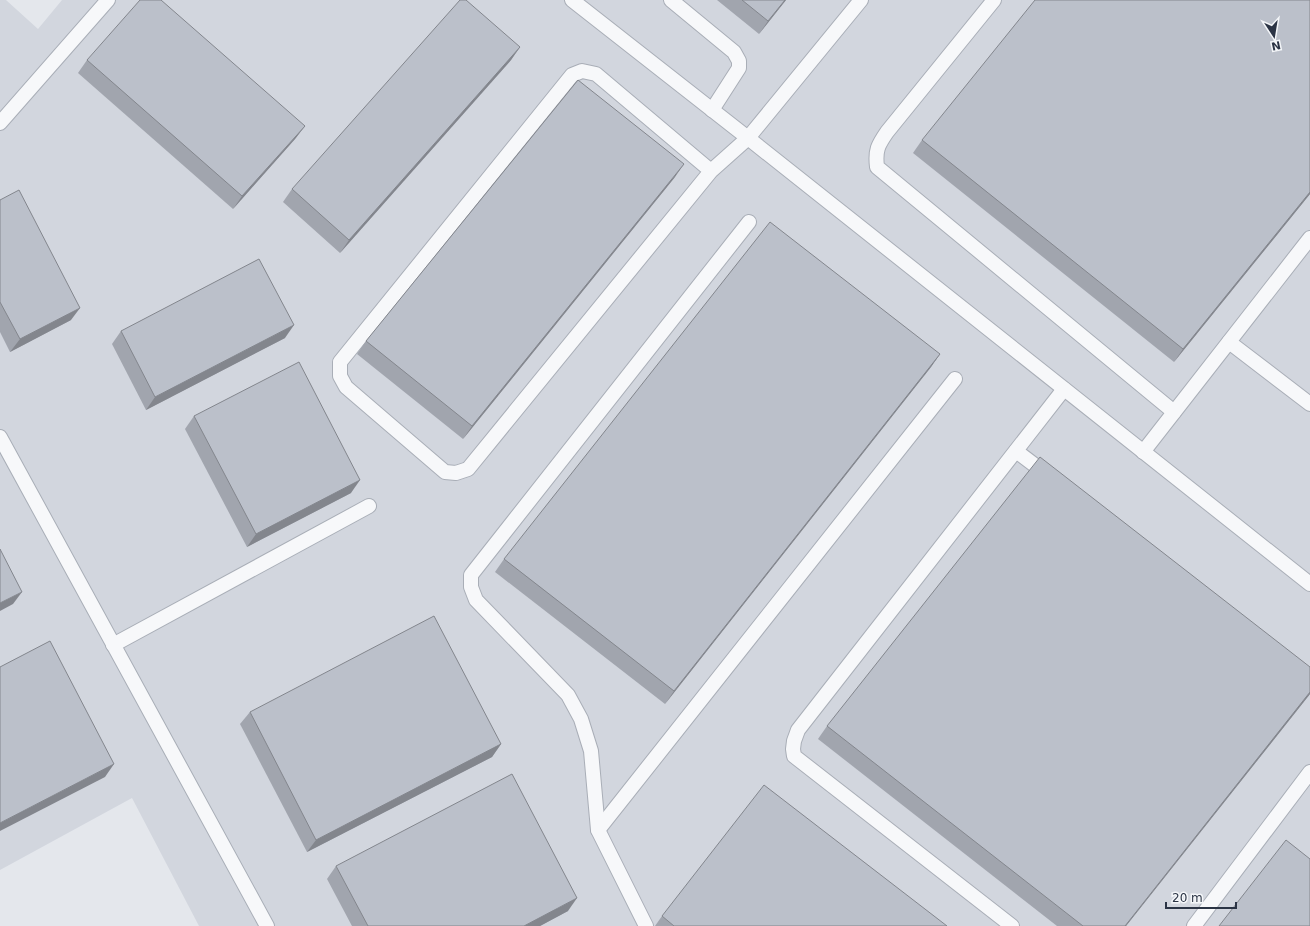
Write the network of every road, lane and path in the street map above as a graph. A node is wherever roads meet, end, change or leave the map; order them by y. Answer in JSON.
{"nodes":[{"id":1,"x":108,"y":0,"type":"edge"},
{"id":2,"x":572,"y":0,"type":"edge"},
{"id":3,"x":671,"y":0,"type":"edge"},
{"id":4,"x":861,"y":0,"type":"edge"},
{"id":5,"x":994,"y":0,"type":"edge"},
{"id":6,"x":712,"y":110,"type":"junction"},
{"id":7,"x":0,"y":124,"type":"edge"},
{"id":8,"x":748,"y":138,"type":"junction"},
{"id":9,"x":711,"y":171,"type":"junction"},
{"id":10,"x":749,"y":222,"type":"dead end"},
{"id":11,"x":1310,"y":238,"type":"edge"},
{"id":12,"x":1229,"y":342,"type":"junction"},
{"id":13,"x":955,"y":379,"type":"dead end"},
{"id":14,"x":1064,"y":389,"type":"junction"},
{"id":15,"x":1310,"y":404,"type":"edge"},
{"id":16,"x":1174,"y":412,"type":"junction"},
{"id":17,"x":0,"y":437,"type":"edge"},
{"id":18,"x":1016,"y":451,"type":"junction"},
{"id":19,"x":1143,"y":452,"type":"junction"},
{"id":20,"x":1059,"y":484,"type":"edge"},
{"id":21,"x":369,"y":506,"type":"dead end"},
{"id":22,"x":1310,"y":584,"type":"edge"},
{"id":23,"x":114,"y":645,"type":"junction"},
{"id":24,"x":1310,"y":772,"type":"edge"},
{"id":25,"x":598,"y":830,"type":"junction"},
{"id":26,"x":267,"y":926,"type":"edge"},
{"id":27,"x":646,"y":926,"type":"edge"},
{"id":28,"x":1012,"y":926,"type":"edge"},
{"id":29,"x":1194,"y":926,"type":"edge"}],
"edges":[{"from":1,"to":7,"type":"lane"},
{"from":2,"to":6,"type":"lane"},
{"from":3,"to":6,"type":"lane"},
{"from":4,"to":8,"type":"lane"},
{"from":5,"to":16,"type":"lane"},
{"from":6,"to":8,"type":"lane"},
{"from":8,"to":9,"type":"lane"},
{"from":8,"to":14,"type":"lane"},
{"from":9,"to":9,"type":"lane"},
{"from":10,"to":25,"type":"lane"},
{"from":11,"to":12,"type":"lane"},
{"from":12,"to":15,"type":"lane"},
{"from":12,"to":16,"type":"lane"},
{"from":13,"to":25,"type":"lane"},
{"from":14,"to":18,"type":"lane"},
{"from":14,"to":19,"type":"lane"},
{"from":16,"to":19,"type":"lane"},
{"from":17,"to":23,"type":"lane"},
{"from":18,"to":20,"type":"lane"},
{"from":18,"to":28,"type":"lane"},
{"from":19,"to":22,"type":"lane"},
{"from":21,"to":23,"type":"lane"},
{"from":23,"to":26,"type":"lane"},
{"from":24,"to":29,"type":"lane"},
{"from":25,"to":27,"type":"lane"}]}
